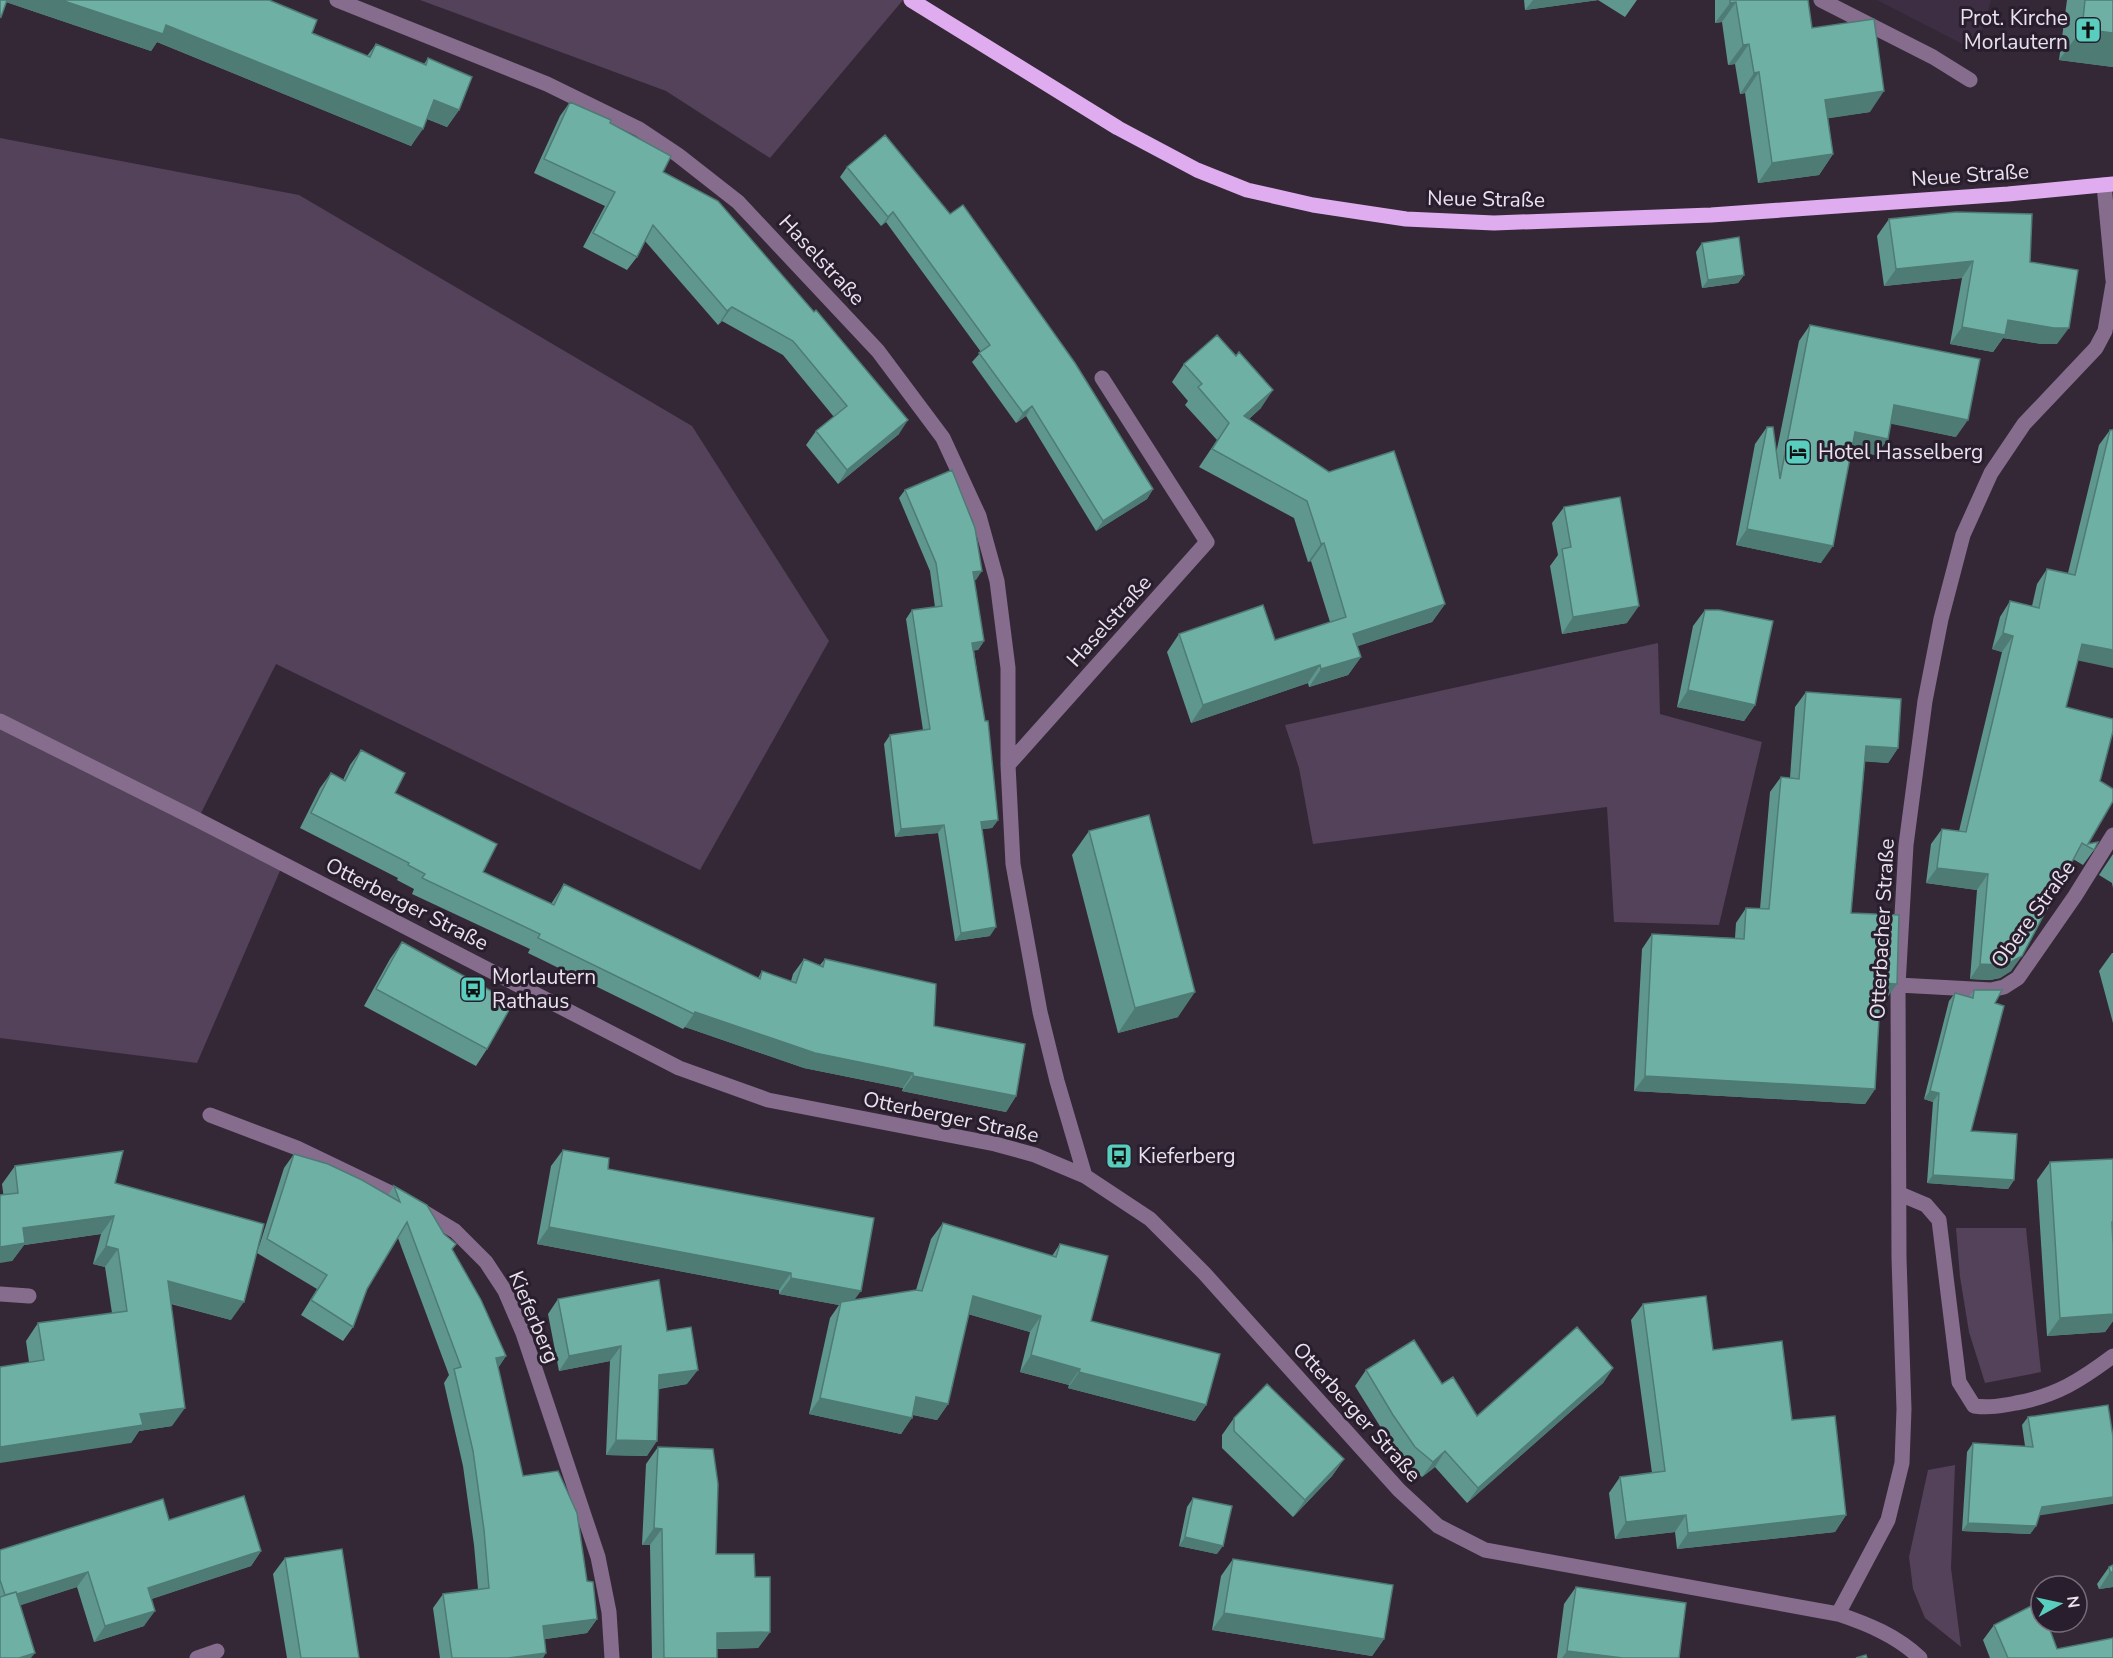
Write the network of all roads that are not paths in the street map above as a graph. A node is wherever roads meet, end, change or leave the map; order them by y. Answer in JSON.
{"nodes":[{"id":1,"x":337,"y":0,"type":"edge"},
{"id":2,"x":911,"y":0,"type":"edge"},
{"id":3,"x":1821,"y":0,"type":"edge"},
{"id":4,"x":1970,"y":80,"type":"dead end"},
{"id":5,"x":2109,"y":185,"type":"edge"},
{"id":6,"x":2113,"y":282,"type":"edge"},
{"id":7,"x":2112,"y":308,"type":"edge"},
{"id":8,"x":1102,"y":378,"type":"dead end"},
{"id":9,"x":0,"y":721,"type":"edge"},
{"id":10,"x":1008,"y":765,"type":"junction"},
{"id":11,"x":2113,"y":835,"type":"edge"},
{"id":12,"x":1898,"y":986,"type":"junction"},
{"id":13,"x":210,"y":1115,"type":"dead end"},
{"id":14,"x":1085,"y":1176,"type":"junction"},
{"id":15,"x":1899,"y":1194,"type":"junction"},
{"id":16,"x":0,"y":1294,"type":"edge"},
{"id":17,"x":29,"y":1296,"type":"dead end"},
{"id":18,"x":2113,"y":1356,"type":"edge"},
{"id":19,"x":1838,"y":1614,"type":"junction"},
{"id":20,"x":217,"y":1651,"type":"dead end"},
{"id":21,"x":197,"y":1658,"type":"edge"},
{"id":22,"x":612,"y":1658,"type":"edge"},
{"id":23,"x":1920,"y":1658,"type":"edge"}],
"edges":[{"from":1,"to":10,"type":"street","name":"Haselstraße"},
{"from":2,"to":5,"type":"main road","name":"Neue Straße"},
{"from":3,"to":4,"type":"street"},
{"from":5,"to":6,"type":"street","name":"Otterbacher Straße"},
{"from":6,"to":7,"type":"street","name":"Otterbacher Straße"},
{"from":7,"to":12,"type":"street","name":"Otterbacher Straße"},
{"from":8,"to":10,"type":"street","name":"Haselstraße"},
{"from":9,"to":14,"type":"street","name":"Otterberger Straße"},
{"from":10,"to":14,"type":"street","name":"Haselstraße"},
{"from":11,"to":12,"type":"street","name":"Obere Straße"},
{"from":12,"to":15,"type":"street","name":"Otterbacher Straße"},
{"from":13,"to":22,"type":"street","name":"Kieferberg"},
{"from":14,"to":19,"type":"street","name":"Otterberger Straße"},
{"from":15,"to":18,"type":"street"},
{"from":15,"to":19,"type":"street","name":"Otterbacher Straße"},
{"from":16,"to":17,"type":"street"},
{"from":19,"to":23,"type":"street","name":"Otterberger Straße"},
{"from":20,"to":21,"type":"street"}]}
